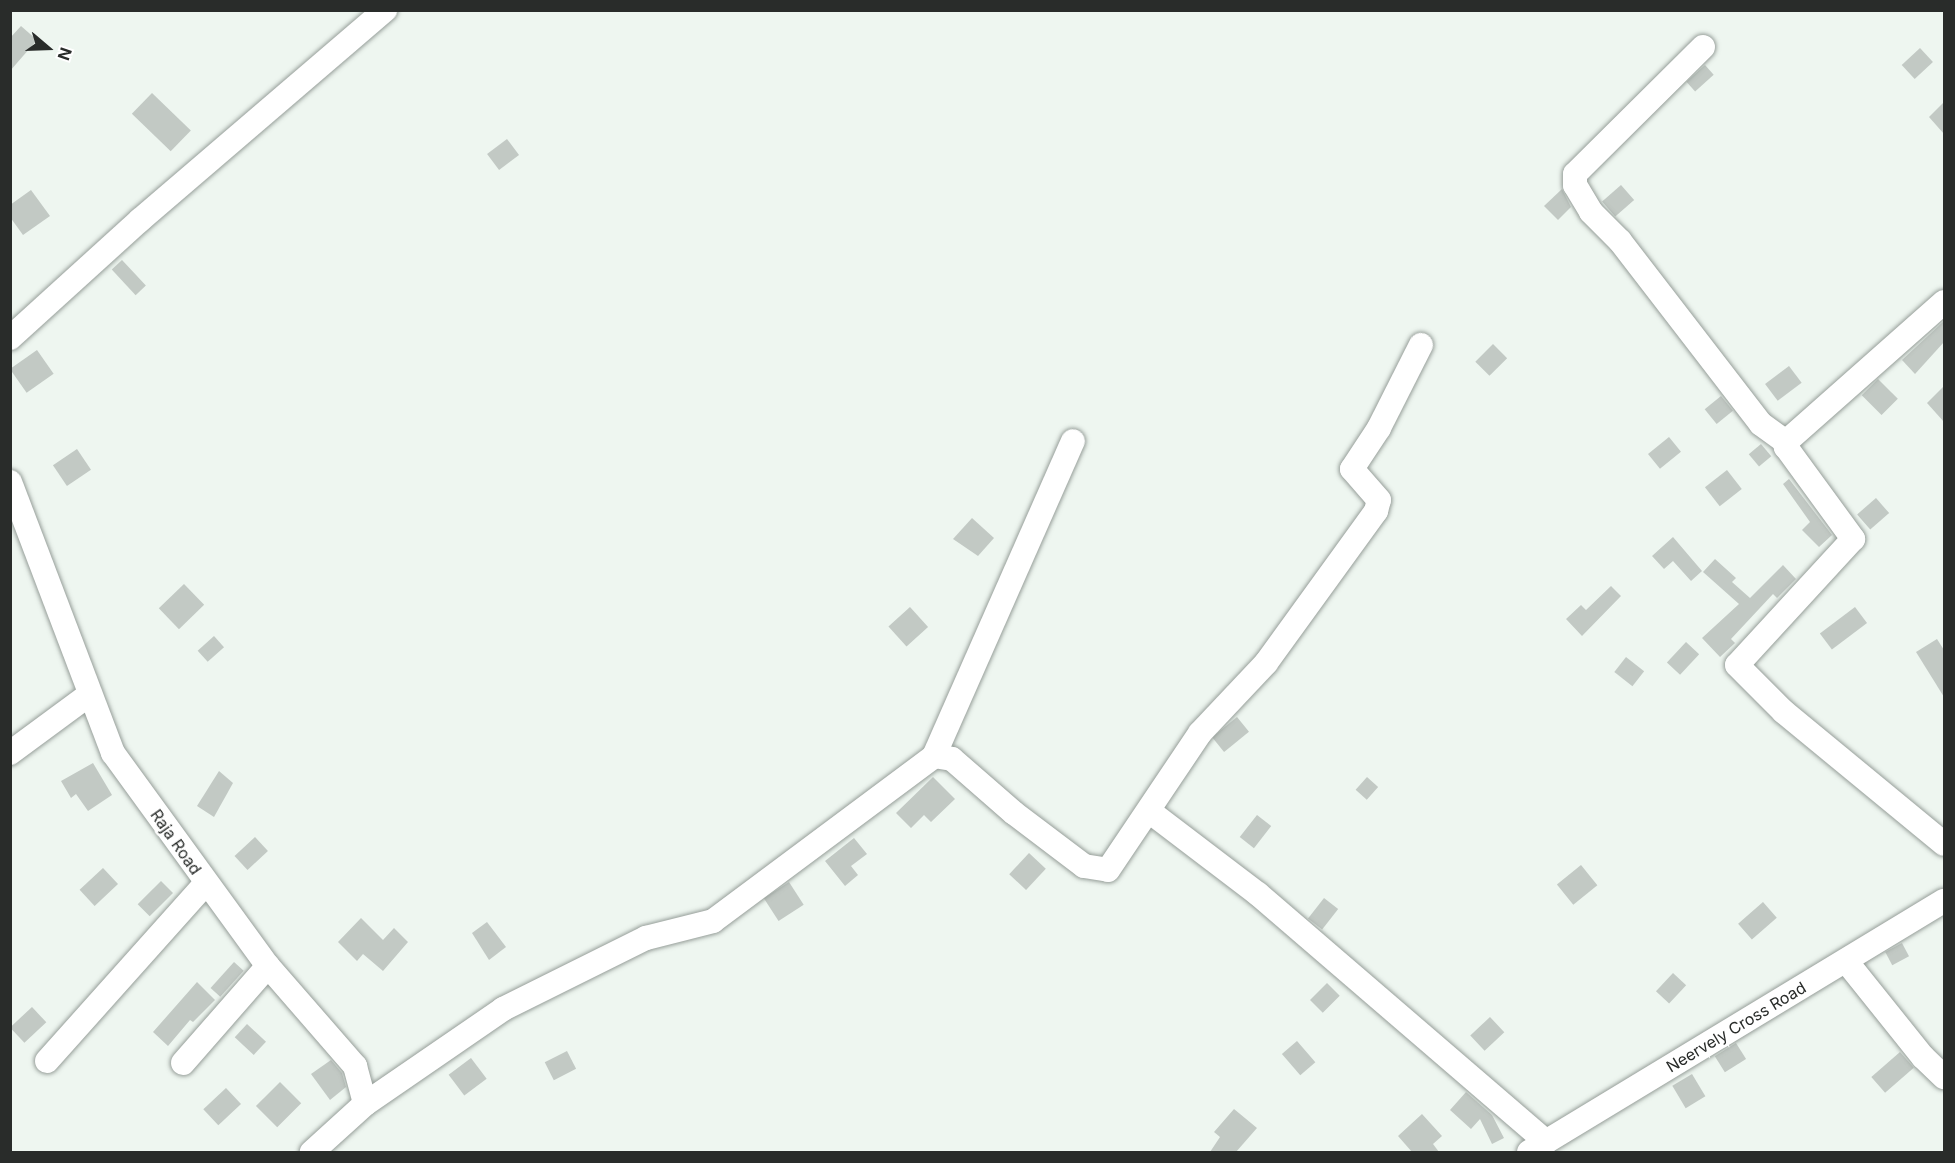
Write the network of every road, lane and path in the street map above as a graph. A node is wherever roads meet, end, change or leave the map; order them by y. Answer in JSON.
{"nodes":[{"id":1,"x":386,"y":10,"type":"edge"},
{"id":2,"x":1703,"y":47,"type":"dead end"},
{"id":3,"x":1944,"y":302,"type":"edge"},
{"id":4,"x":10,"y":338,"type":"edge"},
{"id":5,"x":1420,"y":345,"type":"dead end"},
{"id":6,"x":1073,"y":441,"type":"dead end"},
{"id":7,"x":1787,"y":443,"type":"junction"},
{"id":8,"x":10,"y":482,"type":"edge"},
{"id":9,"x":90,"y":694,"type":"junction"},
{"id":10,"x":10,"y":753,"type":"edge"},
{"id":11,"x":934,"y":756,"type":"junction"},
{"id":12,"x":1149,"y":811,"type":"junction"},
{"id":13,"x":1944,"y":844,"type":"edge"},
{"id":14,"x":206,"y":884,"type":"junction"},
{"id":15,"x":1944,"y":901,"type":"edge"},
{"id":16,"x":1846,"y":961,"type":"junction"},
{"id":17,"x":268,"y":966,"type":"junction"},
{"id":18,"x":47,"y":1061,"type":"dead end"},
{"id":19,"x":183,"y":1063,"type":"dead end"},
{"id":20,"x":1944,"y":1077,"type":"edge"},
{"id":21,"x":364,"y":1104,"type":"junction"},
{"id":22,"x":1537,"y":1147,"type":"edge"},
{"id":23,"x":312,"y":1152,"type":"edge"}],
"edges":[{"from":1,"to":4,"type":"street"},
{"from":2,"to":7,"type":"street"},
{"from":3,"to":7,"type":"street"},
{"from":5,"to":12,"type":"street"},
{"from":6,"to":11,"type":"street"},
{"from":7,"to":13,"type":"street"},
{"from":8,"to":9,"type":"street","name":"Raja Road"},
{"from":9,"to":10,"type":"street"},
{"from":9,"to":14,"type":"street","name":"Raja Road"},
{"from":11,"to":12,"type":"street"},
{"from":11,"to":21,"type":"street"},
{"from":12,"to":22,"type":"street"},
{"from":14,"to":17,"type":"street","name":"Raja Road"},
{"from":14,"to":18,"type":"street"},
{"from":15,"to":16,"type":"street","name":"Neervely Cross Road"},
{"from":16,"to":20,"type":"street"},
{"from":16,"to":22,"type":"street","name":"Neervely Cross Road"},
{"from":17,"to":19,"type":"street"},
{"from":17,"to":21,"type":"street","name":"Raja Road"},
{"from":21,"to":23,"type":"street"}]}
